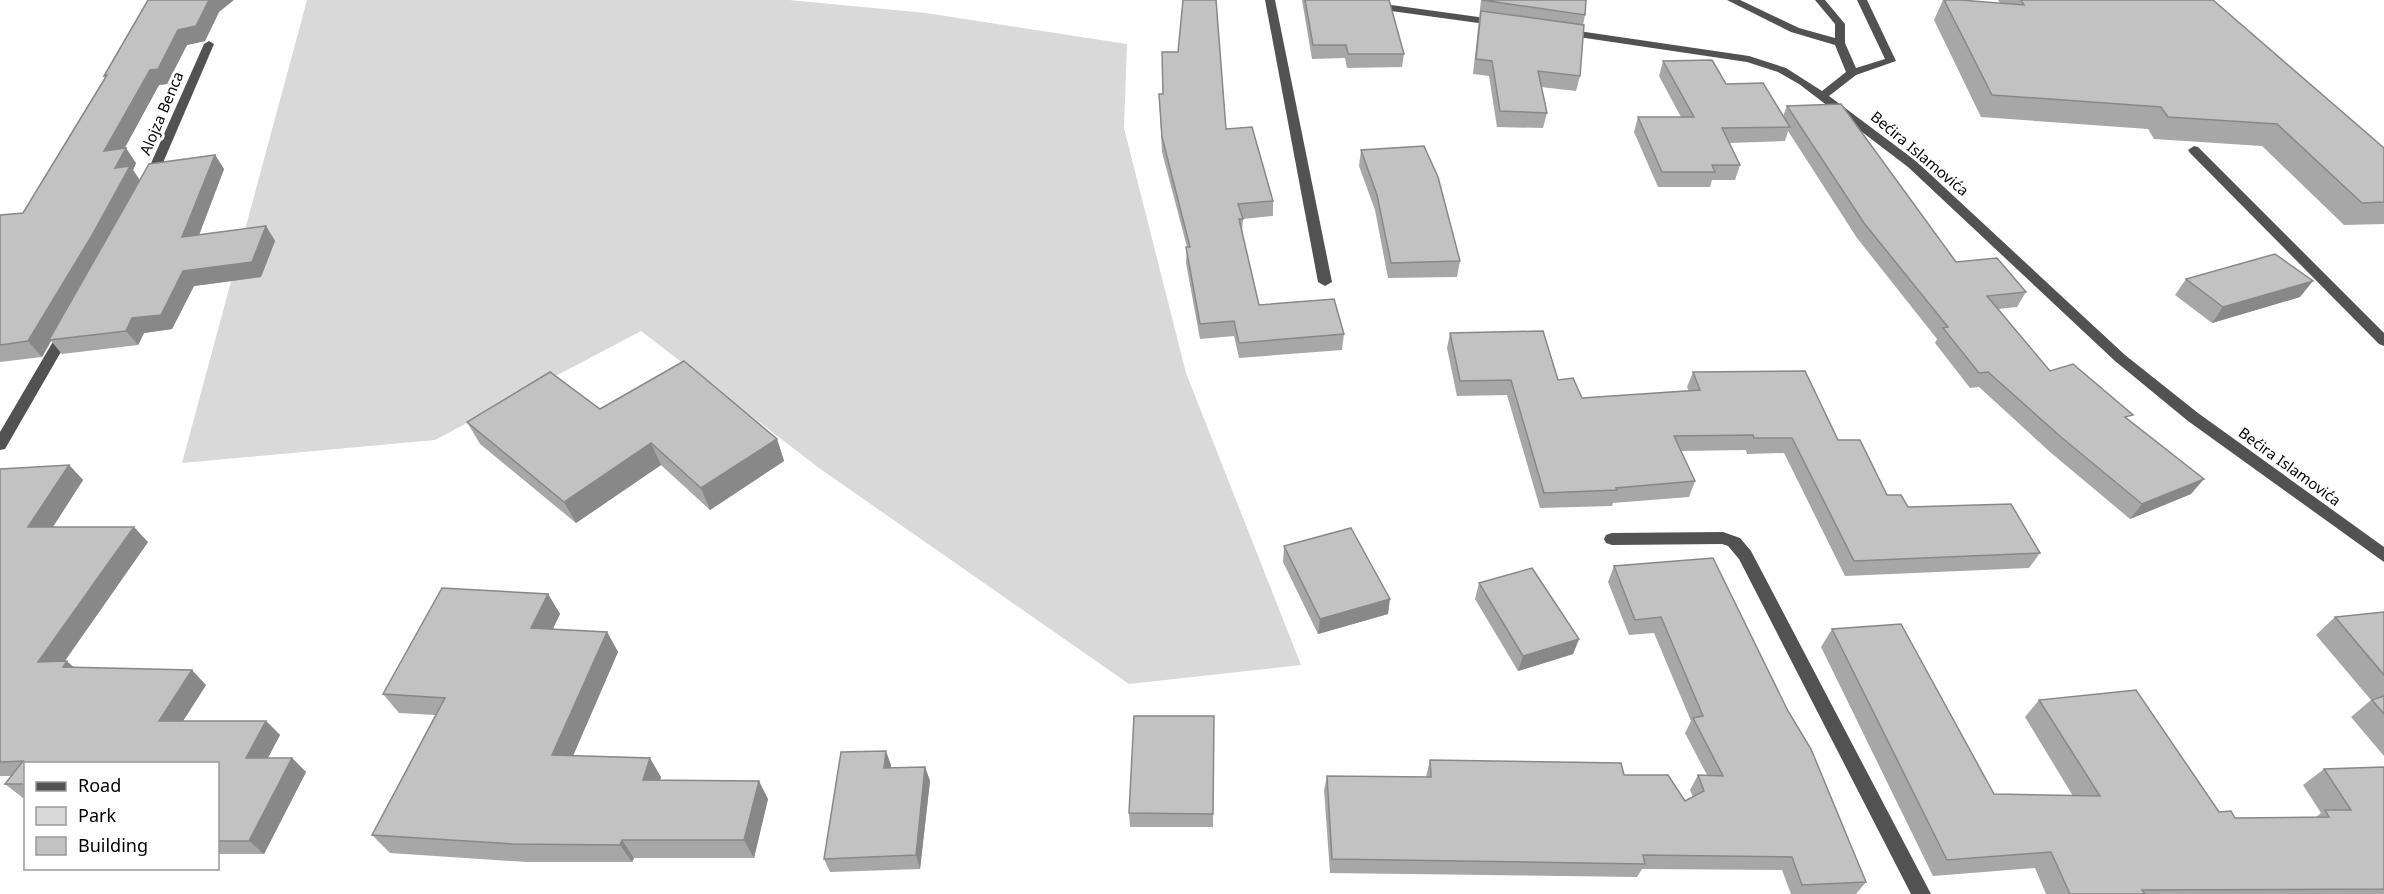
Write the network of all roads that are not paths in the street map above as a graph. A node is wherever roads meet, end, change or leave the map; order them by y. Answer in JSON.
{"nodes":[{"id":1,"x":1270,"y":0,"type":"edge"},
{"id":2,"x":1333,"y":0,"type":"edge"},
{"id":3,"x":1732,"y":0,"type":"edge"},
{"id":4,"x":1820,"y":0,"type":"edge"},
{"id":5,"x":1862,"y":0,"type":"edge"},
{"id":6,"x":1509,"y":24,"type":"edge"},
{"id":7,"x":1556,"y":31,"type":"edge"},
{"id":8,"x":1840,"y":43,"type":"junction"},
{"id":9,"x":209,"y":44,"type":"dead end"},
{"id":10,"x":1852,"y":73,"type":"junction"},
{"id":11,"x":1822,"y":96,"type":"junction"},
{"id":12,"x":2194,"y":150,"type":"edge"},
{"id":13,"x":142,"y":194,"type":"edge"},
{"id":14,"x":1325,"y":282,"type":"dead end"},
{"id":15,"x":70,"y":323,"type":"edge"},
{"id":16,"x":2384,"y":341,"type":"edge"},
{"id":17,"x":0,"y":445,"type":"edge"},
{"id":18,"x":1612,"y":539,"type":"dead end"},
{"id":19,"x":2384,"y":556,"type":"edge"},
{"id":20,"x":1921,"y":894,"type":"edge"}],
"edges":[{"from":1,"to":14,"type":"street"},
{"from":2,"to":6,"type":"street"},
{"from":3,"to":8,"type":"street"},
{"from":4,"to":8,"type":"street"},
{"from":5,"to":10,"type":"street"},
{"from":7,"to":11,"type":"street","name":"Bećira Islamovića"},
{"from":8,"to":10,"type":"street"},
{"from":9,"to":13,"type":"street","name":"Alojza Benca"},
{"from":10,"to":11,"type":"street"},
{"from":11,"to":19,"type":"street","name":"Bećira Islamovića"},
{"from":12,"to":16,"type":"street"},
{"from":15,"to":17,"type":"street"},
{"from":18,"to":20,"type":"street"}]}
